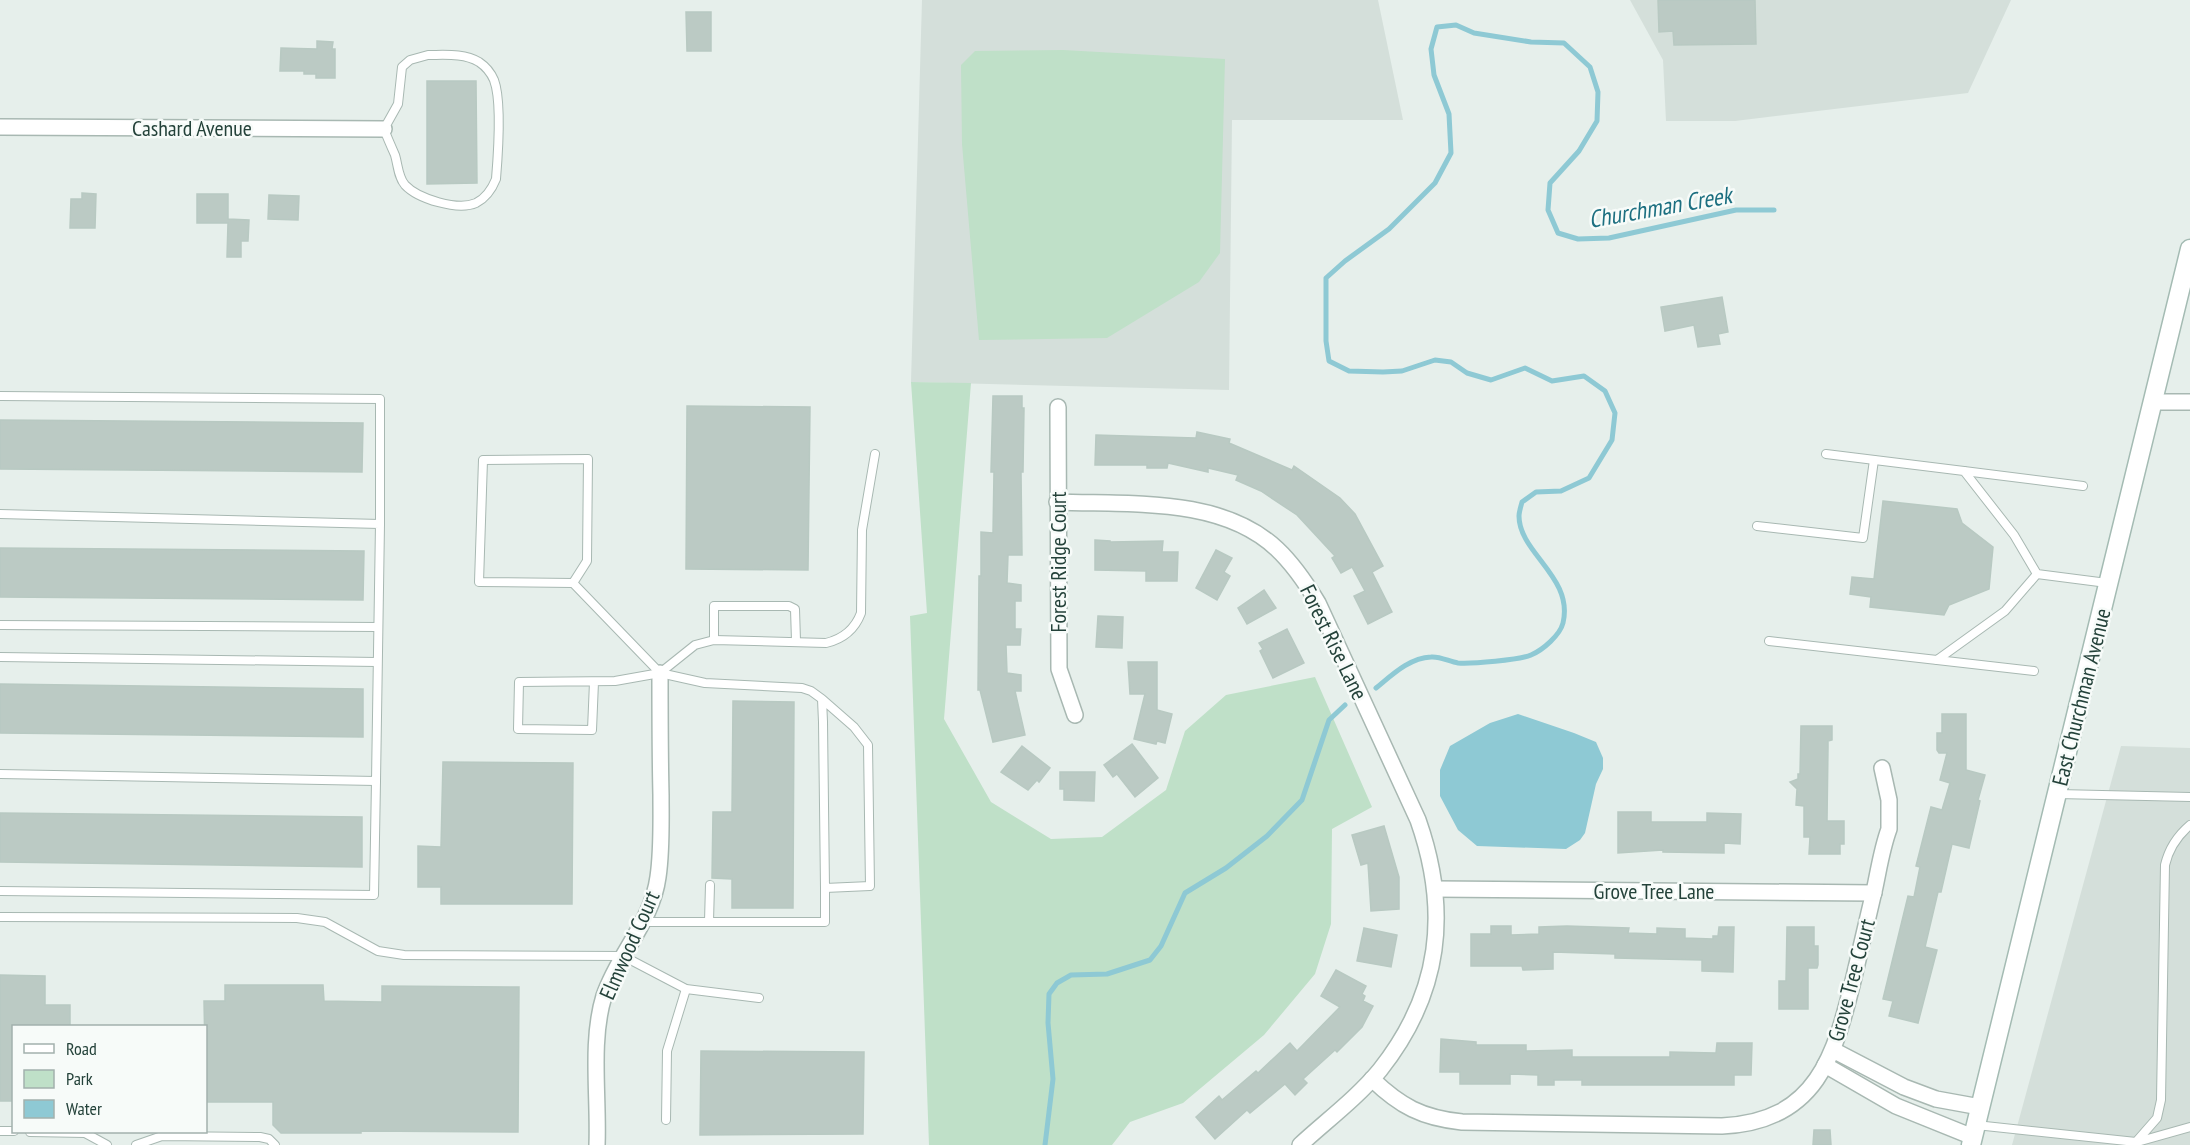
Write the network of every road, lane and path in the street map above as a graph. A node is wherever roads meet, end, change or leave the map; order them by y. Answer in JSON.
{"nodes":[{"id":1,"x":0,"y":126,"type":"edge"},
{"id":2,"x":384,"y":129,"type":"junction"},
{"id":3,"x":2190,"y":249,"type":"edge"},
{"id":4,"x":0,"y":396,"type":"edge"},
{"id":5,"x":2154,"y":402,"type":"junction"},
{"id":6,"x":2190,"y":402,"type":"edge"},
{"id":7,"x":1058,"y":407,"type":"dead end"},
{"id":8,"x":875,"y":454,"type":"dead end"},
{"id":9,"x":1826,"y":454,"type":"dead end"},
{"id":10,"x":1874,"y":460,"type":"junction"},
{"id":11,"x":1964,"y":471,"type":"junction"},
{"id":12,"x":2083,"y":486,"type":"dead end"},
{"id":13,"x":1057,"y":502,"type":"junction"},
{"id":14,"x":0,"y":514,"type":"edge"},
{"id":15,"x":380,"y":524,"type":"junction"},
{"id":16,"x":1757,"y":526,"type":"dead end"},
{"id":17,"x":2037,"y":574,"type":"junction"},
{"id":18,"x":573,"y":583,"type":"junction"},
{"id":19,"x":2109,"y":583,"type":"junction"},
{"id":20,"x":0,"y":625,"type":"edge"},
{"id":21,"x":378,"y":627,"type":"junction"},
{"id":22,"x":714,"y":640,"type":"junction"},
{"id":23,"x":796,"y":641,"type":"junction"},
{"id":24,"x":1769,"y":641,"type":"dead end"},
{"id":25,"x":0,"y":657,"type":"edge"},
{"id":26,"x":1937,"y":660,"type":"junction"},
{"id":27,"x":377,"y":662,"type":"junction"},
{"id":28,"x":2034,"y":671,"type":"dead end"},
{"id":29,"x":660,"y":673,"type":"junction"},
{"id":30,"x":594,"y":682,"type":"junction"},
{"id":31,"x":822,"y":699,"type":"junction"},
{"id":32,"x":1075,"y":715,"type":"dead end"},
{"id":33,"x":1882,"y":768,"type":"dead end"},
{"id":34,"x":0,"y":774,"type":"edge"},
{"id":35,"x":376,"y":781,"type":"junction"},
{"id":36,"x":2057,"y":794,"type":"junction"},
{"id":37,"x":2190,"y":797,"type":"edge"},
{"id":38,"x":2190,"y":825,"type":"edge"},
{"id":39,"x":710,"y":885,"type":"dead end"},
{"id":40,"x":825,"y":888,"type":"junction"},
{"id":41,"x":1435,"y":889,"type":"junction"},
{"id":42,"x":0,"y":891,"type":"edge"},
{"id":43,"x":1874,"y":893,"type":"junction"},
{"id":44,"x":0,"y":917,"type":"edge"},
{"id":45,"x":709,"y":921,"type":"junction"},
{"id":46,"x":644,"y":922,"type":"junction"},
{"id":47,"x":623,"y":956,"type":"junction"},
{"id":48,"x":686,"y":989,"type":"junction"},
{"id":49,"x":759,"y":998,"type":"dead end"},
{"id":50,"x":1833,"y":1050,"type":"junction"},
{"id":51,"x":1825,"y":1065,"type":"junction"},
{"id":52,"x":1372,"y":1079,"type":"junction"},
{"id":53,"x":666,"y":1120,"type":"dead end"},
{"id":54,"x":2190,"y":1127,"type":"edge"},
{"id":55,"x":1975,"y":1128,"type":"edge"},
{"id":56,"x":85,"y":1133,"type":"edge"},
{"id":57,"x":2138,"y":1144,"type":"edge"},
{"id":58,"x":107,"y":1145,"type":"edge"},
{"id":59,"x":136,"y":1145,"type":"edge"},
{"id":60,"x":275,"y":1145,"type":"edge"},
{"id":61,"x":597,"y":1145,"type":"edge"},
{"id":62,"x":1300,"y":1145,"type":"edge"}],
"edges":[{"from":1,"to":2,"type":"street","name":"Cashard Avenue"},
{"from":2,"to":2,"type":"lane"},
{"from":3,"to":5,"type":"street","name":"East Churchman Avenue"},
{"from":4,"to":15,"type":"lane"},
{"from":5,"to":6,"type":"street"},
{"from":5,"to":19,"type":"street","name":"East Churchman Avenue"},
{"from":7,"to":13,"type":"street","name":"Forest Ridge Court"},
{"from":8,"to":23,"type":"lane"},
{"from":9,"to":10,"type":"lane"},
{"from":10,"to":11,"type":"lane"},
{"from":10,"to":16,"type":"lane"},
{"from":11,"to":12,"type":"lane"},
{"from":11,"to":17,"type":"lane"},
{"from":13,"to":32,"type":"street","name":"Forest Ridge Court"},
{"from":13,"to":41,"type":"street","name":"Forest Rise Lane"},
{"from":14,"to":15,"type":"lane"},
{"from":15,"to":21,"type":"lane"},
{"from":17,"to":19,"type":"lane"},
{"from":17,"to":26,"type":"lane"},
{"from":18,"to":18,"type":"lane"},
{"from":18,"to":29,"type":"lane"},
{"from":19,"to":36,"type":"street","name":"East Churchman Avenue"},
{"from":20,"to":21,"type":"lane"},
{"from":21,"to":27,"type":"lane"},
{"from":22,"to":23,"type":"lane"},
{"from":22,"to":23,"type":"lane"},
{"from":22,"to":29,"type":"lane"},
{"from":24,"to":26,"type":"lane"},
{"from":25,"to":27,"type":"lane"},
{"from":26,"to":28,"type":"lane"},
{"from":27,"to":35,"type":"lane"},
{"from":29,"to":30,"type":"lane"},
{"from":29,"to":31,"type":"lane"},
{"from":29,"to":46,"type":"street","name":"Elmwood Court"},
{"from":30,"to":30,"type":"lane"},
{"from":31,"to":40,"type":"lane"},
{"from":31,"to":40,"type":"lane"},
{"from":33,"to":43,"type":"street","name":"Grove Tree Court"},
{"from":34,"to":35,"type":"lane"},
{"from":35,"to":42,"type":"lane"},
{"from":36,"to":37,"type":"lane"},
{"from":36,"to":55,"type":"street","name":"East Churchman Avenue"},
{"from":38,"to":57,"type":"lane"},
{"from":39,"to":45,"type":"lane"},
{"from":40,"to":45,"type":"lane"},
{"from":41,"to":43,"type":"street","name":"Grove Tree Lane"},
{"from":41,"to":52,"type":"street","name":"Forest Rise Lane"},
{"from":43,"to":50,"type":"street","name":"Grove Tree Court"},
{"from":44,"to":47,"type":"lane"},
{"from":45,"to":46,"type":"lane"},
{"from":46,"to":47,"type":"street","name":"Elmwood Court"},
{"from":47,"to":48,"type":"lane"},
{"from":47,"to":61,"type":"street","name":"Elmwood Court"},
{"from":48,"to":49,"type":"lane"},
{"from":48,"to":53,"type":"lane"},
{"from":50,"to":51,"type":"street","name":"Grove Tree Court"},
{"from":50,"to":55,"type":"street"},
{"from":51,"to":52,"type":"street","name":"Grove Tree Court"},
{"from":51,"to":55,"type":"street"},
{"from":52,"to":62,"type":"street","name":"Forest Rise Lane"},
{"from":54,"to":57,"type":"lane"},
{"from":55,"to":57,"type":"lane"},
{"from":56,"to":58,"type":"lane"},
{"from":59,"to":60,"type":"lane"}]}
